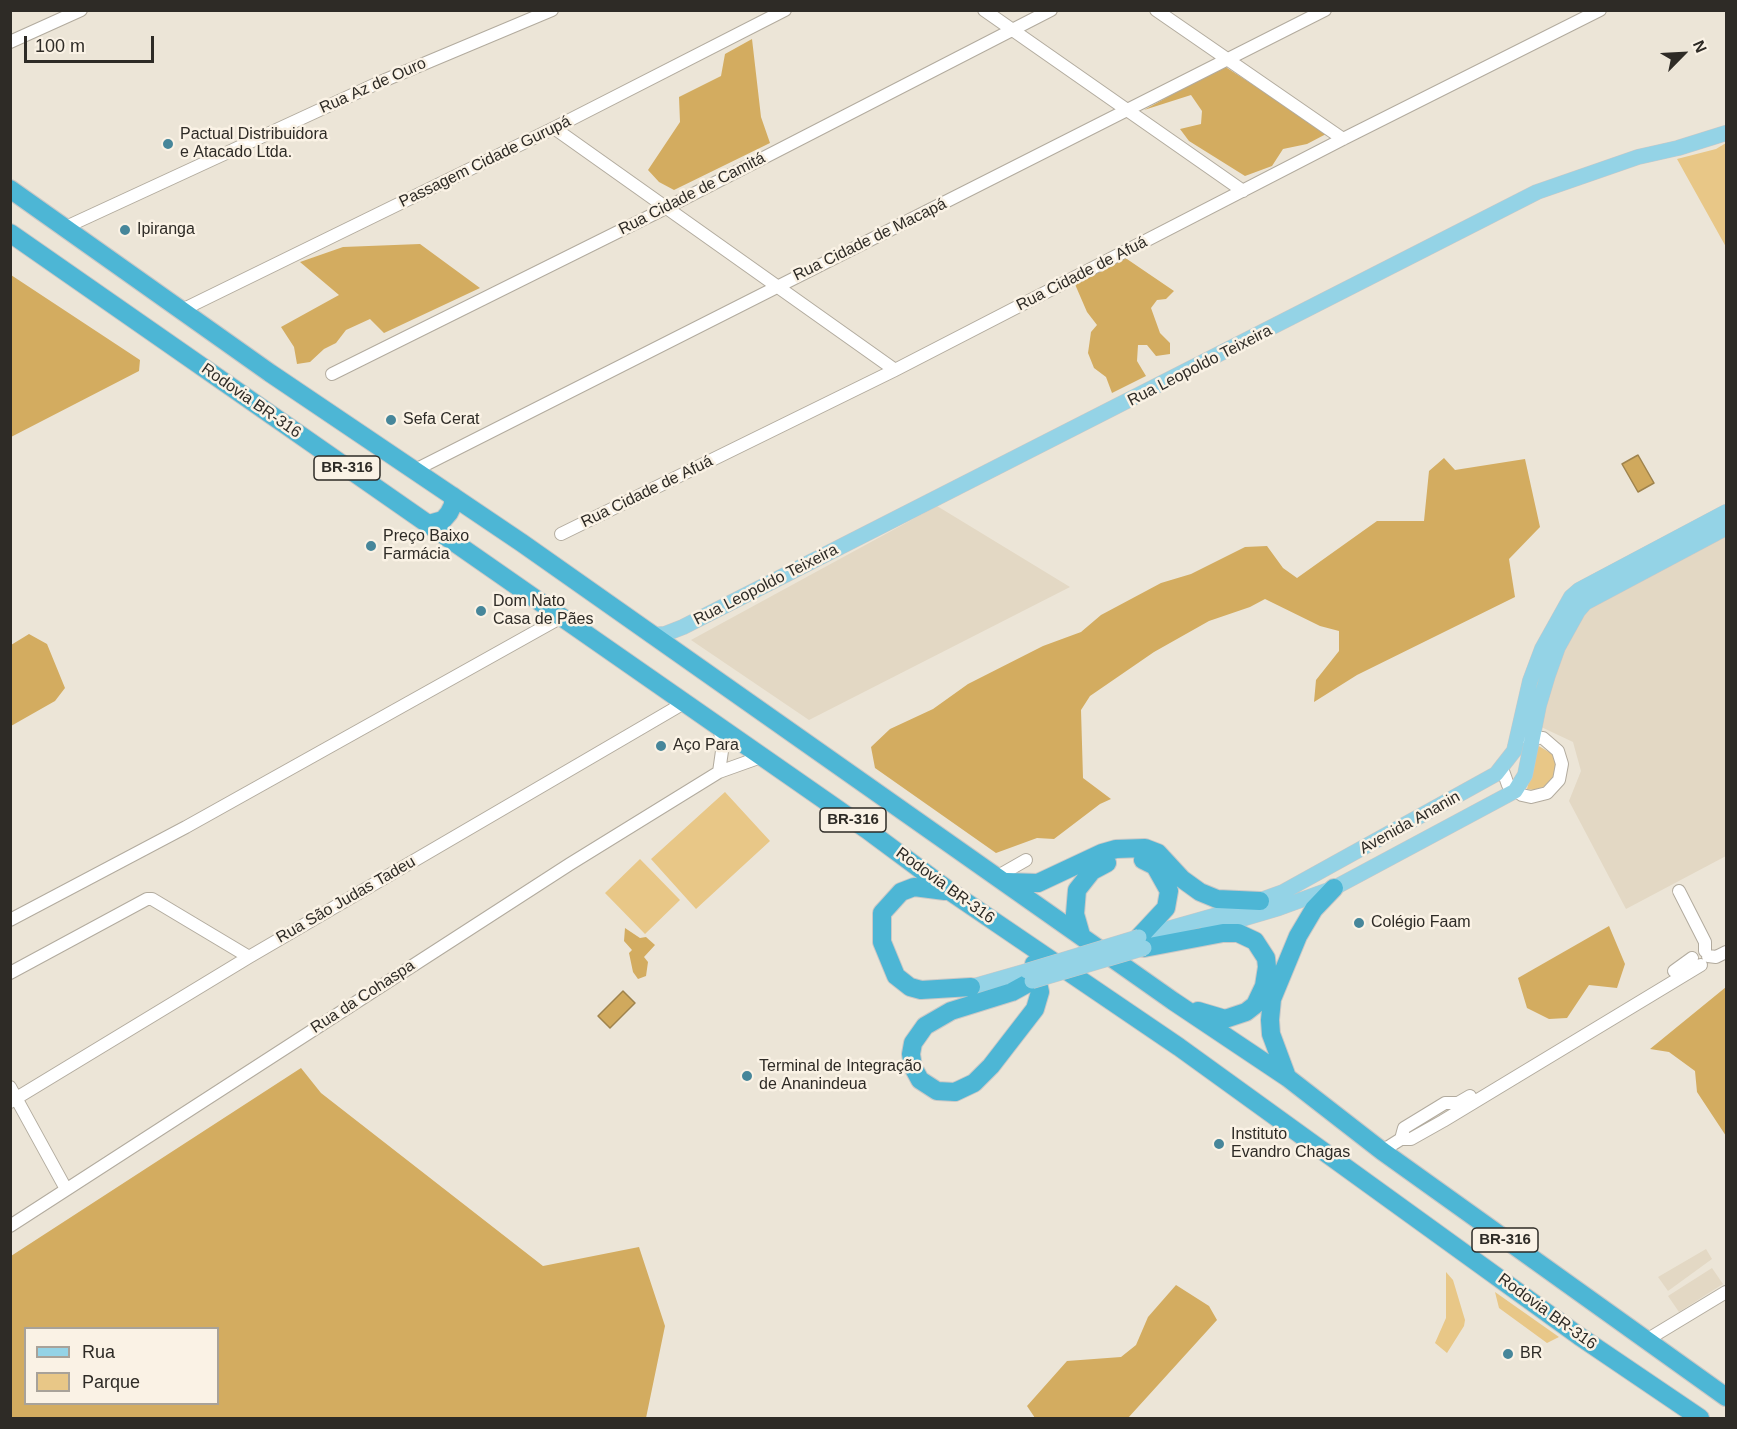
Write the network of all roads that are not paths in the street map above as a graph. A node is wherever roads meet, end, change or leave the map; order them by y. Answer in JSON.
{"nodes":[{"id":1,"x":81,"y":10,"type":"edge"},
{"id":2,"x":552,"y":10,"type":"edge"},
{"id":3,"x":785,"y":10,"type":"edge"},
{"id":4,"x":984,"y":10,"type":"edge"},
{"id":5,"x":1052,"y":10,"type":"edge"},
{"id":6,"x":1156,"y":10,"type":"edge"},
{"id":7,"x":1326,"y":10,"type":"edge"},
{"id":8,"x":1600,"y":10,"type":"edge"},
{"id":9,"x":1013,"y":30,"type":"junction"},
{"id":10,"x":10,"y":42,"type":"edge"},
{"id":11,"x":1227,"y":60,"type":"junction"},
{"id":12,"x":1128,"y":112,"type":"junction"},
{"id":13,"x":554,"y":128,"type":"junction"},
{"id":14,"x":1726,"y":132,"type":"edge"},
{"id":15,"x":1343,"y":139,"type":"junction"},
{"id":16,"x":10,"y":189,"type":"edge"},
{"id":17,"x":1243,"y":191,"type":"junction"},
{"id":18,"x":666,"y":208,"type":"junction"},
{"id":19,"x":66,"y":227,"type":"junction"},
{"id":20,"x":10,"y":233,"type":"edge"},
{"id":21,"x":776,"y":286,"type":"junction"},
{"id":22,"x":182,"y":310,"type":"junction"},
{"id":23,"x":895,"y":370,"type":"junction"},
{"id":24,"x":332,"y":374,"type":"dead end"},
{"id":25,"x":415,"y":470,"type":"junction"},
{"id":26,"x":453,"y":496,"type":"junction"},
{"id":27,"x":472,"y":509,"type":"junction"},
{"id":28,"x":1726,"y":512,"type":"edge"},
{"id":29,"x":429,"y":524,"type":"junction"},
{"id":30,"x":1726,"y":528,"type":"edge"},
{"id":31,"x":561,"y":534,"type":"dead end"},
{"id":32,"x":453,"y":542,"type":"junction"},
{"id":33,"x":560,"y":618,"type":"junction"},
{"id":34,"x":683,"y":627,"type":"junction"},
{"id":35,"x":650,"y":635,"type":"junction"},
{"id":36,"x":677,"y":653,"type":"junction"},
{"id":37,"x":684,"y":702,"type":"junction"},
{"id":38,"x":720,"y":729,"type":"junction"},
{"id":39,"x":1527,"y":737,"type":"junction"},
{"id":40,"x":761,"y":757,"type":"junction"},
{"id":41,"x":1502,"y":768,"type":"junction"},
{"id":42,"x":719,"y":772,"type":"junction"},
{"id":43,"x":1515,"y":791,"type":"junction"},
{"id":44,"x":1026,"y":860,"type":"dead end"},
{"id":45,"x":1003,"y":879,"type":"junction"},
{"id":46,"x":1334,"y":888,"type":"junction"},
{"id":47,"x":1679,"y":891,"type":"dead end"},
{"id":48,"x":951,"y":892,"type":"junction"},
{"id":49,"x":1260,"y":901,"type":"junction"},
{"id":50,"x":10,"y":920,"type":"edge"},
{"id":51,"x":1081,"y":935,"type":"junction"},
{"id":52,"x":1021,"y":941,"type":"junction"},
{"id":53,"x":1142,"y":942,"type":"junction"},
{"id":54,"x":1726,"y":952,"type":"edge"},
{"id":55,"x":249,"y":957,"type":"junction"},
{"id":56,"x":1701,"y":957,"type":"junction"},
{"id":57,"x":10,"y":973,"type":"edge"},
{"id":58,"x":1029,"y":976,"type":"junction"},
{"id":59,"x":971,"y":987,"type":"joint"},
{"id":60,"x":1173,"y":1001,"type":"junction"},
{"id":61,"x":1288,"y":1078,"type":"junction"},
{"id":62,"x":10,"y":1087,"type":"edge"},
{"id":63,"x":14,"y":1100,"type":"edge"},
{"id":64,"x":1460,"y":1106,"type":"junction"},
{"id":65,"x":1419,"y":1118,"type":"junction"},
{"id":66,"x":1426,"y":1131,"type":"junction"},
{"id":67,"x":1401,"y":1138,"type":"junction"},
{"id":68,"x":1382,"y":1151,"type":"junction"},
{"id":69,"x":66,"y":1189,"type":"junction"},
{"id":70,"x":10,"y":1226,"type":"edge"},
{"id":71,"x":1726,"y":1292,"type":"edge"},
{"id":72,"x":1645,"y":1341,"type":"junction"},
{"id":73,"x":1725,"y":1394,"type":"edge"},
{"id":74,"x":1700,"y":1419,"type":"edge"}],
"edges":[{"from":1,"to":10,"type":"street"},
{"from":2,"to":19,"type":"street","name":"Rua Az de Ouro"},
{"from":3,"to":13,"type":"street","name":"Passagem Cidade Gurupá"},
{"from":4,"to":9,"type":"street"},
{"from":5,"to":9,"type":"street","name":"Rua Cidade de Camitá"},
{"from":6,"to":11,"type":"street"},
{"from":7,"to":11,"type":"street","name":"Rua Cidade de Macapá"},
{"from":8,"to":15,"type":"street","name":"Rua Cidade de Afuá"},
{"from":9,"to":12,"type":"street"},
{"from":9,"to":18,"type":"street","name":"Rua Cidade de Camitá"},
{"from":11,"to":12,"type":"street","name":"Rua Cidade de Macapá"},
{"from":11,"to":15,"type":"street"},
{"from":12,"to":17,"type":"street"},
{"from":12,"to":21,"type":"street","name":"Rua Cidade de Macapá"},
{"from":13,"to":18,"type":"street"},
{"from":13,"to":22,"type":"street","name":"Passagem Cidade Gurupá"},
{"from":14,"to":34,"type":"main road","name":"Rua Leopoldo Teixeira"},
{"from":15,"to":17,"type":"street","name":"Rua Cidade de Afuá"},
{"from":16,"to":19,"type":"highway","name":"Rodovia BR-316","number":"BR-316"},
{"from":17,"to":23,"type":"street","name":"Rua Cidade de Afuá"},
{"from":18,"to":21,"type":"street"},
{"from":18,"to":24,"type":"street","name":"Rua Cidade de Camitá"},
{"from":19,"to":22,"type":"highway","name":"Rodovia BR-316","number":"BR-316"},
{"from":20,"to":29,"type":"highway","name":"Rodovia BR-316","number":"BR-316"},
{"from":21,"to":23,"type":"street"},
{"from":21,"to":25,"type":"street","name":"Rua Cidade de Macapá"},
{"from":22,"to":25,"type":"highway","name":"Rodovia BR-316","number":"BR-316"},
{"from":23,"to":31,"type":"street","name":"Rua Cidade de Afuá"},
{"from":25,"to":26,"type":"highway","number":"BR-316"},
{"from":26,"to":27,"type":"highway","number":"BR-316"},
{"from":26,"to":29,"type":"highway"},
{"from":27,"to":32,"type":"highway"},
{"from":27,"to":35,"type":"highway","number":"BR-316"},
{"from":28,"to":39,"type":"main road","name":"Avenida Ananin"},
{"from":29,"to":32,"type":"highway","name":"Rodovia BR-316","number":"BR-316"},
{"from":30,"to":39,"type":"main road","name":"Avenida Ananin"},
{"from":32,"to":33,"type":"highway","name":"Rodovia BR-316","number":"BR-316"},
{"from":33,"to":37,"type":"highway","name":"Rodovia BR-316","number":"BR-316"},
{"from":33,"to":50,"type":"street"},
{"from":34,"to":35,"type":"main road","name":"Rua Leopoldo Teixeira"},
{"from":34,"to":36,"type":"main road","name":"Rua Leopoldo Teixeira"},
{"from":35,"to":36,"type":"highway","number":"BR-316"},
{"from":36,"to":45,"type":"highway","name":"Rodovia BR-316","number":"BR-316"},
{"from":37,"to":38,"type":"highway","name":"Rodovia BR-316","number":"BR-316"},
{"from":37,"to":55,"type":"street","name":"Rua São Judas Tadeu"},
{"from":38,"to":40,"type":"highway","name":"Rodovia BR-316","number":"BR-316"},
{"from":38,"to":42,"type":"street"},
{"from":39,"to":41,"type":"main road","name":"Avenida Ananin"},
{"from":39,"to":43,"type":"main road","name":"Avenida Ananin"},
{"from":39,"to":43,"type":"street"},
{"from":40,"to":42,"type":"street","name":"Rua da Cohaspa"},
{"from":40,"to":48,"type":"highway","name":"Rodovia BR-316","number":"BR-316"},
{"from":41,"to":43,"type":"street"},
{"from":41,"to":49,"type":"main road","name":"Avenida Ananin"},
{"from":42,"to":69,"type":"street","name":"Rua da Cohaspa"},
{"from":43,"to":46,"type":"main road","name":"Avenida Ananin"},
{"from":44,"to":45,"type":"street"},
{"from":45,"to":49,"type":"highway"},
{"from":45,"to":51,"type":"highway","name":"Rodovia BR-316","number":"BR-316"},
{"from":46,"to":53,"type":"main road","name":"Avenida Ananin"},
{"from":46,"to":61,"type":"highway"},
{"from":47,"to":56,"type":"street"},
{"from":48,"to":52,"type":"highway","name":"Rodovia BR-316","number":"BR-316"},
{"from":48,"to":59,"type":"highway"},
{"from":49,"to":53,"type":"main road","name":"Avenida Ananin"},
{"from":51,"to":53,"type":"highway"},
{"from":51,"to":60,"type":"highway","name":"Rodovia BR-316","number":"BR-316"},
{"from":52,"to":58,"type":"highway"},
{"from":52,"to":74,"type":"highway","name":"Rodovia BR-316","number":"BR-316"},
{"from":53,"to":58,"type":"main road","name":"Avenida Ananin","bridge":true},
{"from":53,"to":60,"type":"highway"},
{"from":54,"to":56,"type":"street"},
{"from":55,"to":57,"type":"street"},
{"from":55,"to":63,"type":"street","name":"Rua São Judas Tadeu"},
{"from":56,"to":64,"type":"street"},
{"from":58,"to":59,"type":"main road","name":"Avenida Ananin"},
{"from":60,"to":61,"type":"highway","name":"Rodovia BR-316","number":"BR-316"},
{"from":61,"to":68,"type":"highway","name":"Rodovia BR-316","number":"BR-316"},
{"from":62,"to":63,"type":"street"},
{"from":63,"to":69,"type":"street"},
{"from":64,"to":65,"type":"street"},
{"from":64,"to":66,"type":"street"},
{"from":65,"to":66,"type":"street"},
{"from":65,"to":67,"type":"street"},
{"from":66,"to":67,"type":"street"},
{"from":67,"to":68,"type":"street"},
{"from":68,"to":72,"type":"highway","name":"Rodovia BR-316","number":"BR-316"},
{"from":69,"to":70,"type":"street","name":"Rua da Cohaspa"},
{"from":71,"to":72,"type":"street"},
{"from":72,"to":73,"type":"highway","name":"Rodovia BR-316","number":"BR-316"}]}
